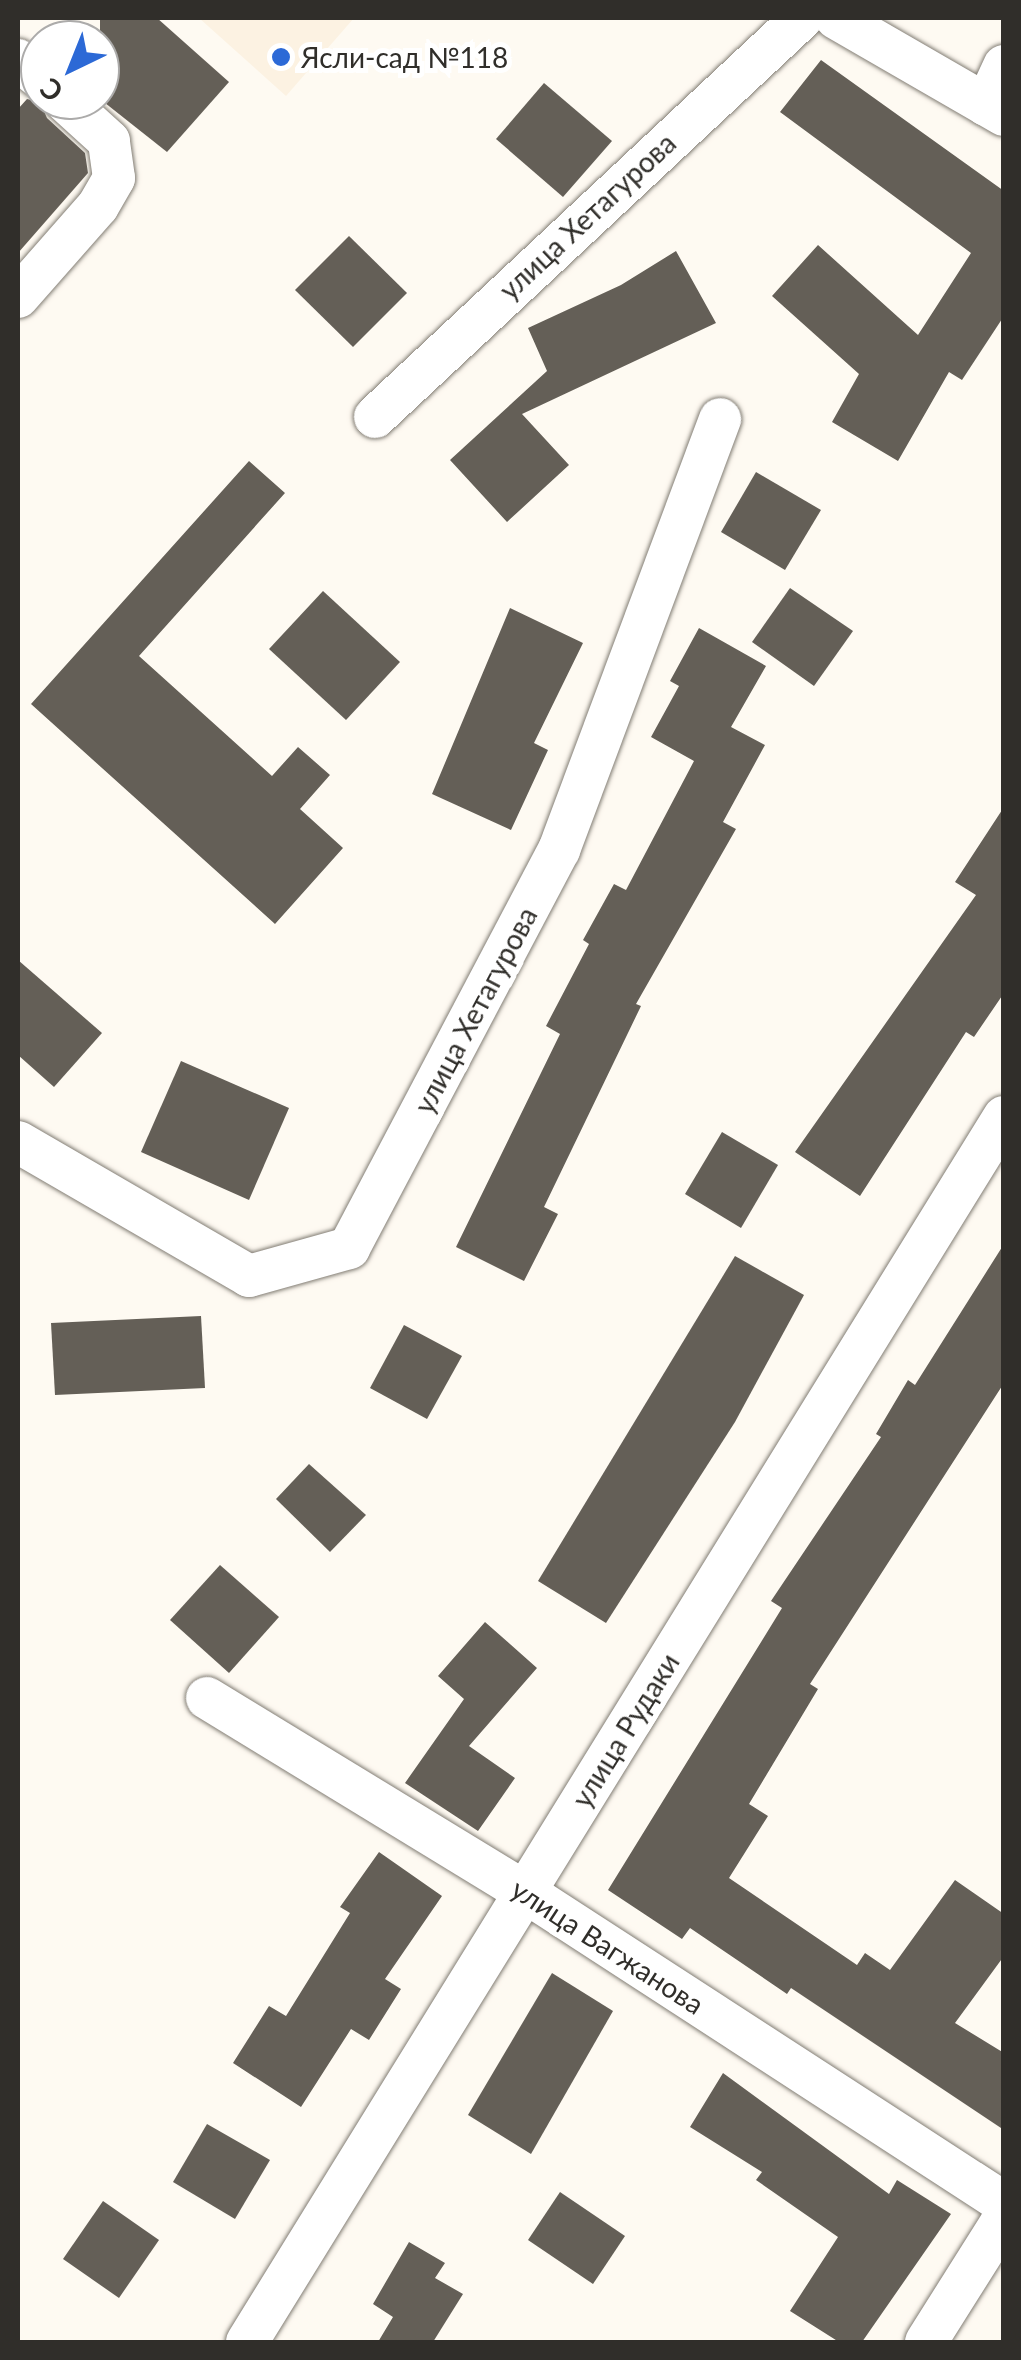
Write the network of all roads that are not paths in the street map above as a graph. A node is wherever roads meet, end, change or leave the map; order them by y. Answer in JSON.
{"nodes":[{"id":1,"x":802,"y":18,"type":"edge"},
{"id":2,"x":836,"y":18,"type":"edge"},
{"id":3,"x":1004,"y":66,"type":"edge"},
{"id":4,"x":995,"y":110,"type":"edge"},
{"id":5,"x":85,"y":120,"type":"edge"},
{"id":6,"x":18,"y":297,"type":"edge"},
{"id":7,"x":375,"y":417,"type":"dead end"},
{"id":8,"x":720,"y":419,"type":"dead end"},
{"id":9,"x":1004,"y":1117,"type":"edge"},
{"id":10,"x":18,"y":1142,"type":"edge"},
{"id":11,"x":207,"y":1698,"type":"dead end"},
{"id":12,"x":525,"y":1892,"type":"junction"},
{"id":13,"x":1004,"y":2203,"type":"edge"},
{"id":14,"x":1004,"y":2218,"type":"edge"},
{"id":15,"x":247,"y":2342,"type":"edge"},
{"id":16,"x":926,"y":2342,"type":"edge"}],
"edges":[{"from":1,"to":7,"type":"street","name":"улица Хетагурова"},
{"from":2,"to":4,"type":"street"},
{"from":3,"to":4,"type":"street"},
{"from":5,"to":6,"type":"street"},
{"from":8,"to":10,"type":"street","name":"улица Хетагурова"},
{"from":9,"to":12,"type":"street","name":"улица Рудаки"},
{"from":11,"to":12,"type":"street","name":"улица Вагжанова"},
{"from":12,"to":13,"type":"street","name":"улица Вагжанова"},
{"from":12,"to":15,"type":"street","name":"улица Рудаки"},
{"from":14,"to":16,"type":"street"}]}
